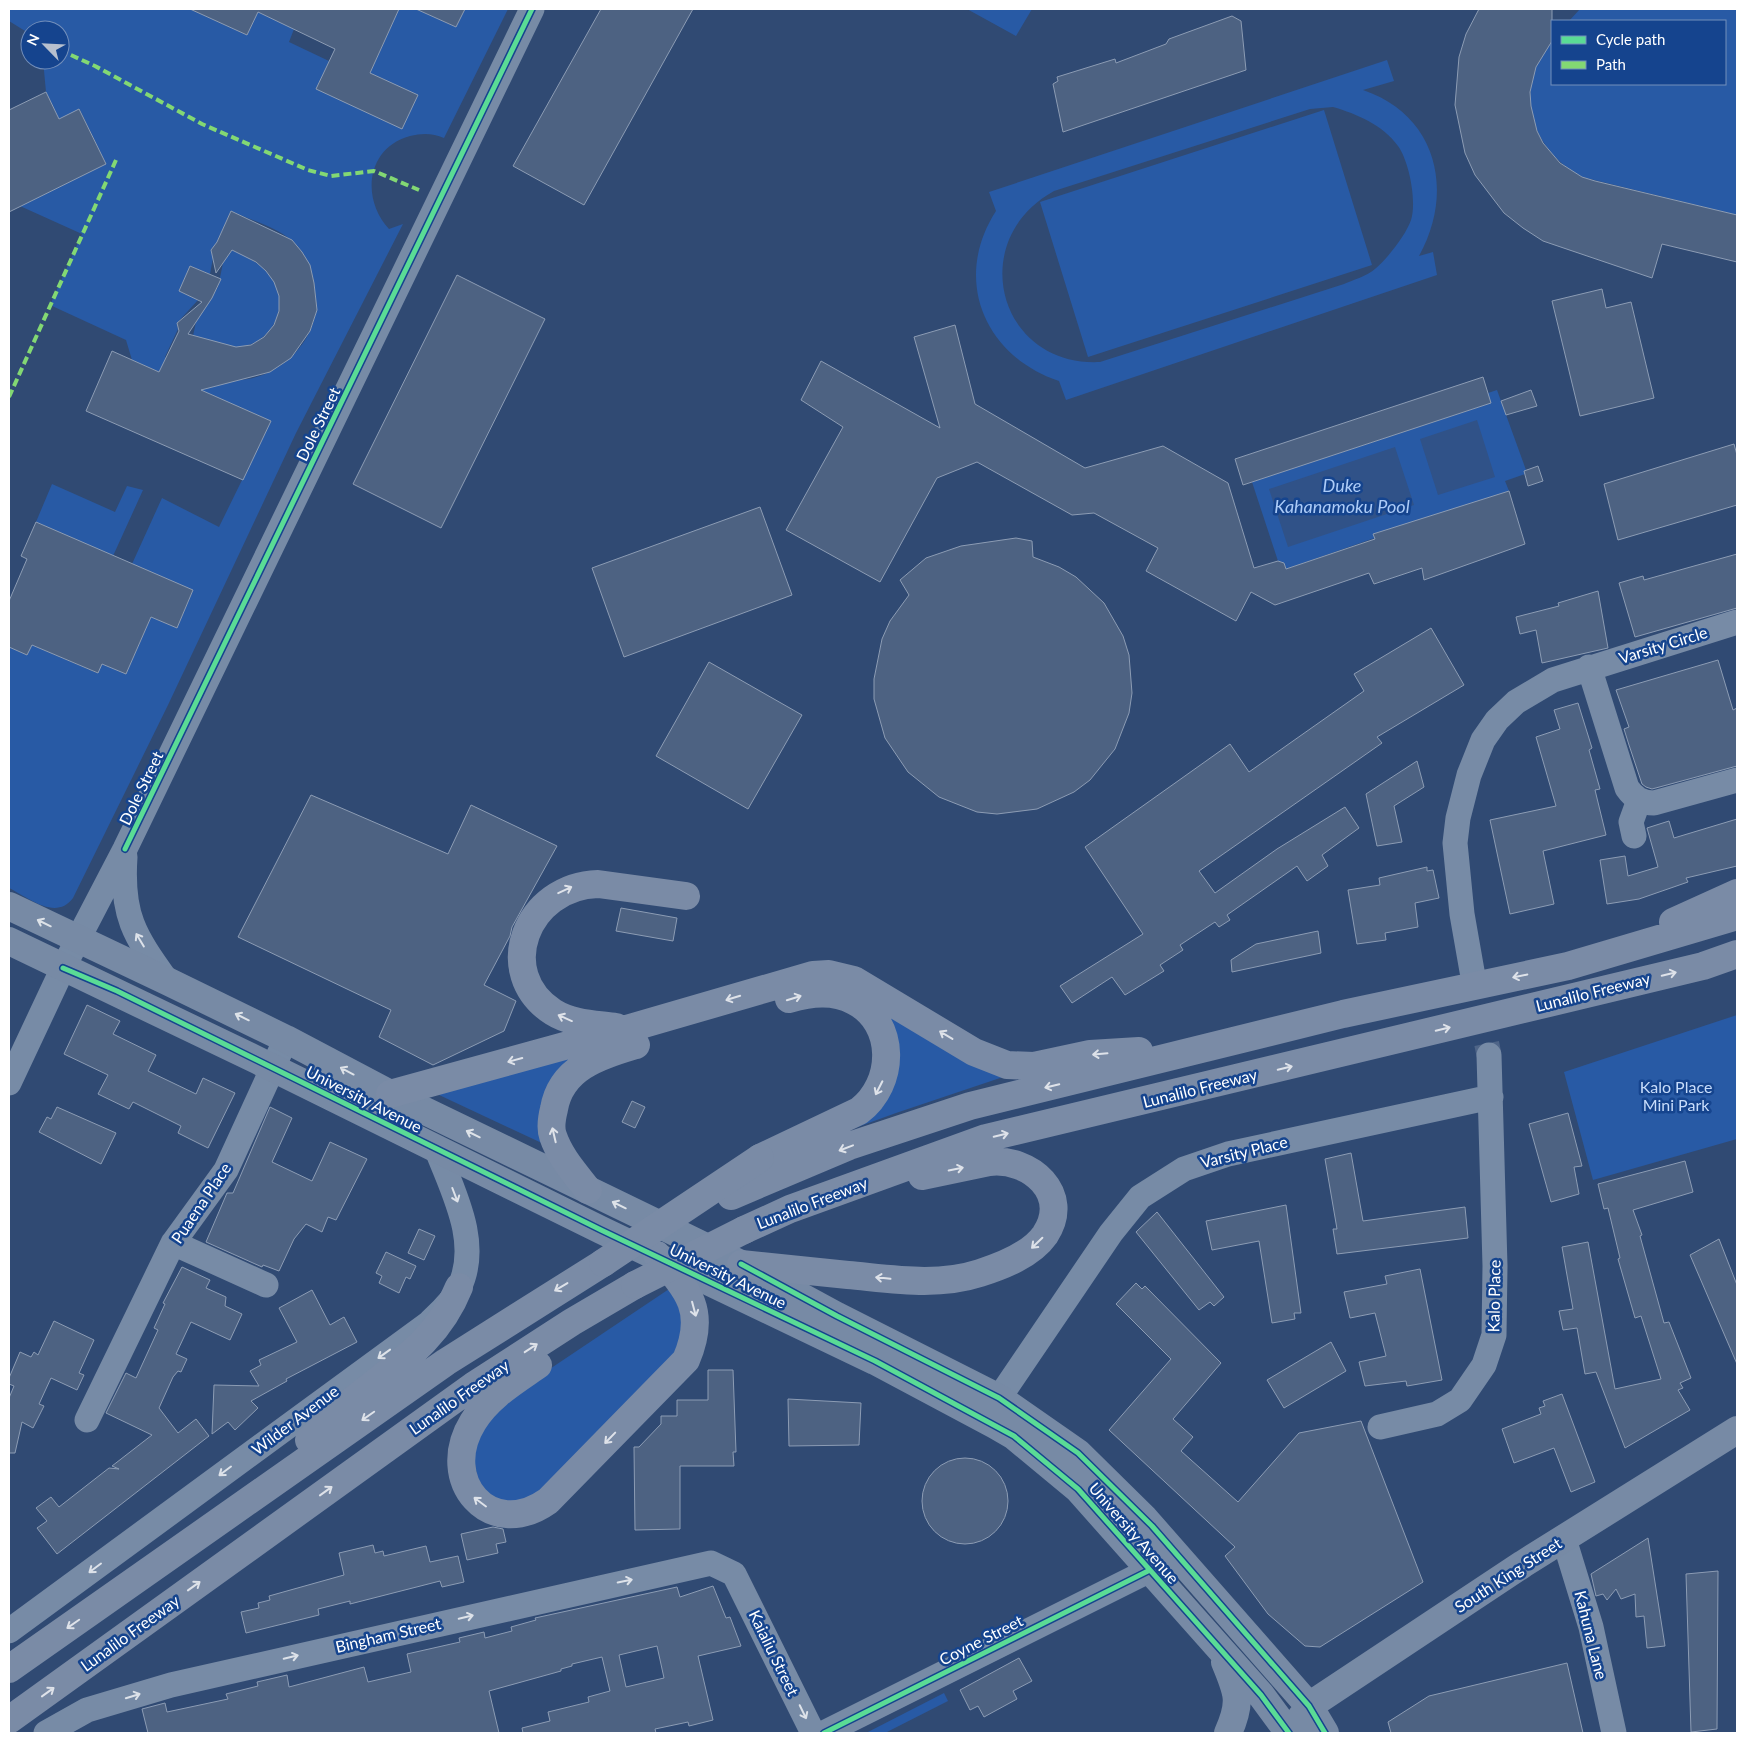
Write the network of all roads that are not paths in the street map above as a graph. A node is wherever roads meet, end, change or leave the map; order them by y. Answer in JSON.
{"nodes":[{"id":1,"x":532,"y":9,"type":"edge"},
{"id":2,"x":1737,"y":622,"type":"edge"},
{"id":3,"x":1589,"y":667,"type":"junction"},
{"id":4,"x":1737,"y":780,"type":"edge"},
{"id":5,"x":1638,"y":800,"type":"junction"},
{"id":6,"x":1634,"y":836,"type":"dead end"},
{"id":7,"x":125,"y":849,"type":"junction"},
{"id":8,"x":1737,"y":893,"type":"edge"},
{"id":9,"x":686,"y":896,"type":"dead end"},
{"id":10,"x":9,"y":906,"type":"edge"},
{"id":11,"x":1737,"y":916,"type":"edge"},
{"id":12,"x":78,"y":940,"type":"junction"},
{"id":13,"x":9,"y":941,"type":"edge"},
{"id":14,"x":1737,"y":954,"type":"edge"},
{"id":15,"x":1568,"y":966,"type":"junction"},
{"id":16,"x":63,"y":968,"type":"junction"},
{"id":17,"x":1472,"y":971,"type":"tunnel mouth"},
{"id":18,"x":167,"y":980,"type":"junction"},
{"id":19,"x":630,"y":1028,"type":"junction"},
{"id":20,"x":286,"y":1039,"type":"junction"},
{"id":21,"x":1218,"y":1044,"type":"junction"},
{"id":22,"x":1489,"y":1055,"type":"tunnel mouth"},
{"id":23,"x":272,"y":1067,"type":"junction"},
{"id":24,"x":9,"y":1082,"type":"edge"},
{"id":25,"x":390,"y":1094,"type":"junction"},
{"id":26,"x":1491,"y":1097,"type":"junction"},
{"id":27,"x":437,"y":1150,"type":"junction"},
{"id":28,"x":588,"y":1190,"type":"junction"},
{"id":29,"x":790,"y":1209,"type":"junction"},
{"id":30,"x":172,"y":1243,"type":"junction"},
{"id":31,"x":672,"y":1259,"type":"junction"},
{"id":32,"x":603,"y":1262,"type":"junction"},
{"id":33,"x":742,"y":1264,"type":"junction"},
{"id":34,"x":266,"y":1285,"type":"dead end"},
{"id":35,"x":459,"y":1287,"type":"junction"},
{"id":36,"x":642,"y":1288,"type":"junction"},
{"id":37,"x":991,"y":1408,"type":"junction"},
{"id":38,"x":88,"y":1420,"type":"dead end"},
{"id":39,"x":1380,"y":1427,"type":"dead end"},
{"id":40,"x":1737,"y":1430,"type":"edge"},
{"id":41,"x":227,"y":1515,"type":"junction"},
{"id":42,"x":1564,"y":1538,"type":"junction"},
{"id":43,"x":1173,"y":1549,"type":"junction"},
{"id":44,"x":1150,"y":1570,"type":"junction"},
{"id":45,"x":734,"y":1574,"type":"joint"},
{"id":46,"x":9,"y":1610,"type":"edge"},
{"id":47,"x":35,"y":1613,"type":"junction"},
{"id":48,"x":9,"y":1631,"type":"edge"},
{"id":49,"x":1220,"y":1649,"type":"junction"},
{"id":50,"x":9,"y":1669,"type":"edge"},
{"id":51,"x":1309,"y":1706,"type":"junction"},
{"id":52,"x":1271,"y":1708,"type":"junction"},
{"id":53,"x":9,"y":1720,"type":"edge"},
{"id":54,"x":46,"y":1733,"type":"edge"},
{"id":55,"x":813,"y":1733,"type":"edge"},
{"id":56,"x":824,"y":1733,"type":"edge"},
{"id":57,"x":1229,"y":1733,"type":"edge"},
{"id":58,"x":1290,"y":1733,"type":"edge"},
{"id":59,"x":1325,"y":1733,"type":"edge"},
{"id":60,"x":1614,"y":1733,"type":"edge"}],
"edges":[{"from":1,"to":7,"type":"street","name":"Dole Street"},
{"from":2,"to":3,"type":"street","name":"Varsity Circle"},
{"from":3,"to":5,"type":"street"},
{"from":3,"to":17,"type":"street","name":"Varsity Circle"},
{"from":4,"to":5,"type":"street"},
{"from":5,"to":6,"type":"street"},
{"from":7,"to":12,"type":"street","name":"Dole Street"},
{"from":18,"to":7,"type":"street","one_way":true},
{"from":8,"to":15,"type":"highway"},
{"from":19,"to":9,"type":"highway","one_way":true},
{"from":12,"to":10,"type":"main road","name":"University Avenue","one_way":true},
{"from":11,"to":15,"type":"highway","name":"Lunalilo Freeway"},
{"from":12,"to":16,"type":"street","name":"Dole Street"},
{"from":12,"to":18,"type":"main road","name":"University Avenue"},
{"from":13,"to":16,"type":"main road","name":"University Avenue"},
{"from":29,"to":14,"type":"highway","name":"Lunalilo Freeway","one_way":true},
{"from":15,"to":21,"type":"highway","name":"Lunalilo Freeway","one_way":true},
{"from":16,"to":23,"type":"main road","name":"University Avenue"},
{"from":16,"to":24,"type":"street","name":"Dole Street"},
{"from":20,"to":18,"type":"main road","name":"University Avenue","one_way":true},
{"from":21,"to":19,"type":"highway","one_way":true},
{"from":19,"to":25,"type":"highway","one_way":true},
{"from":20,"to":23,"type":"street","name":"Puaena Place"},
{"from":25,"to":20,"type":"main road","name":"University Avenue","one_way":true},
{"from":21,"to":32,"type":"highway","name":"Lunalilo Freeway","one_way":true,"bridge":true},
{"from":22,"to":26,"type":"street"},
{"from":23,"to":27,"type":"main road","name":"University Avenue"},
{"from":23,"to":30,"type":"street","name":"Puaena Place"},
{"from":28,"to":25,"type":"main road","name":"University Avenue","one_way":true},
{"from":26,"to":37,"type":"street","name":"Varsity Place"},
{"from":26,"to":39,"type":"street","name":"Kalo Place"},
{"from":27,"to":31,"type":"main road","name":"University Avenue"},
{"from":27,"to":35,"type":"street","name":"Wilder Avenue","one_way":true},
{"from":28,"to":32,"type":"highway","one_way":true,"bridge":true},
{"from":33,"to":28,"type":"main road","name":"University Avenue","one_way":true},
{"from":29,"to":31,"type":"highway","name":"Lunalilo Freeway","bridge":true},
{"from":29,"to":33,"type":"highway","one_way":true},
{"from":30,"to":34,"type":"street"},
{"from":30,"to":38,"type":"street","name":"Puaena Place"},
{"from":31,"to":36,"type":"highway","name":"Lunalilo Freeway","bridge":true},
{"from":31,"to":36,"type":"highway","one_way":true},
{"from":31,"to":37,"type":"main road","name":"University Avenue"},
{"from":32,"to":41,"type":"highway","name":"Lunalilo Freeway","one_way":true},
{"from":33,"to":37,"type":"main road","name":"University Avenue"},
{"from":35,"to":41,"type":"highway"},
{"from":35,"to":47,"type":"street","name":"Wilder Avenue","one_way":true},
{"from":53,"to":36,"type":"highway","name":"Lunalilo Freeway","one_way":true},
{"from":37,"to":43,"type":"main road","name":"University Avenue"},
{"from":37,"to":44,"type":"main road","name":"University Avenue"},
{"from":40,"to":42,"type":"main road","name":"South King Street"},
{"from":41,"to":50,"type":"highway","name":"Lunalilo Freeway","one_way":true},
{"from":42,"to":51,"type":"main road","name":"South King Street"},
{"from":42,"to":60,"type":"street","name":"Kahuna Lane"},
{"from":43,"to":44,"type":"main road"},
{"from":43,"to":51,"type":"main road","name":"University Avenue"},
{"from":44,"to":49,"type":"main road","name":"University Avenue"},
{"from":44,"to":56,"type":"street","name":"Coyne Street"},
{"from":54,"to":45,"type":"street","name":"Bingham Street","one_way":true},
{"from":45,"to":55,"type":"street","name":"Kaialiu Street","one_way":true},
{"from":46,"to":47,"type":"street"},
{"from":47,"to":48,"type":"street","name":"Wilder Avenue"},
{"from":49,"to":52,"type":"main road","name":"University Avenue"},
{"from":49,"to":57,"type":"main road"},
{"from":51,"to":52,"type":"main road"},
{"from":51,"to":58,"type":"main road","name":"South King Street"},
{"from":51,"to":59,"type":"main road","name":"University Avenue"},
{"from":52,"to":57,"type":"main road"},
{"from":52,"to":58,"type":"main road","name":"University Avenue"}]}
